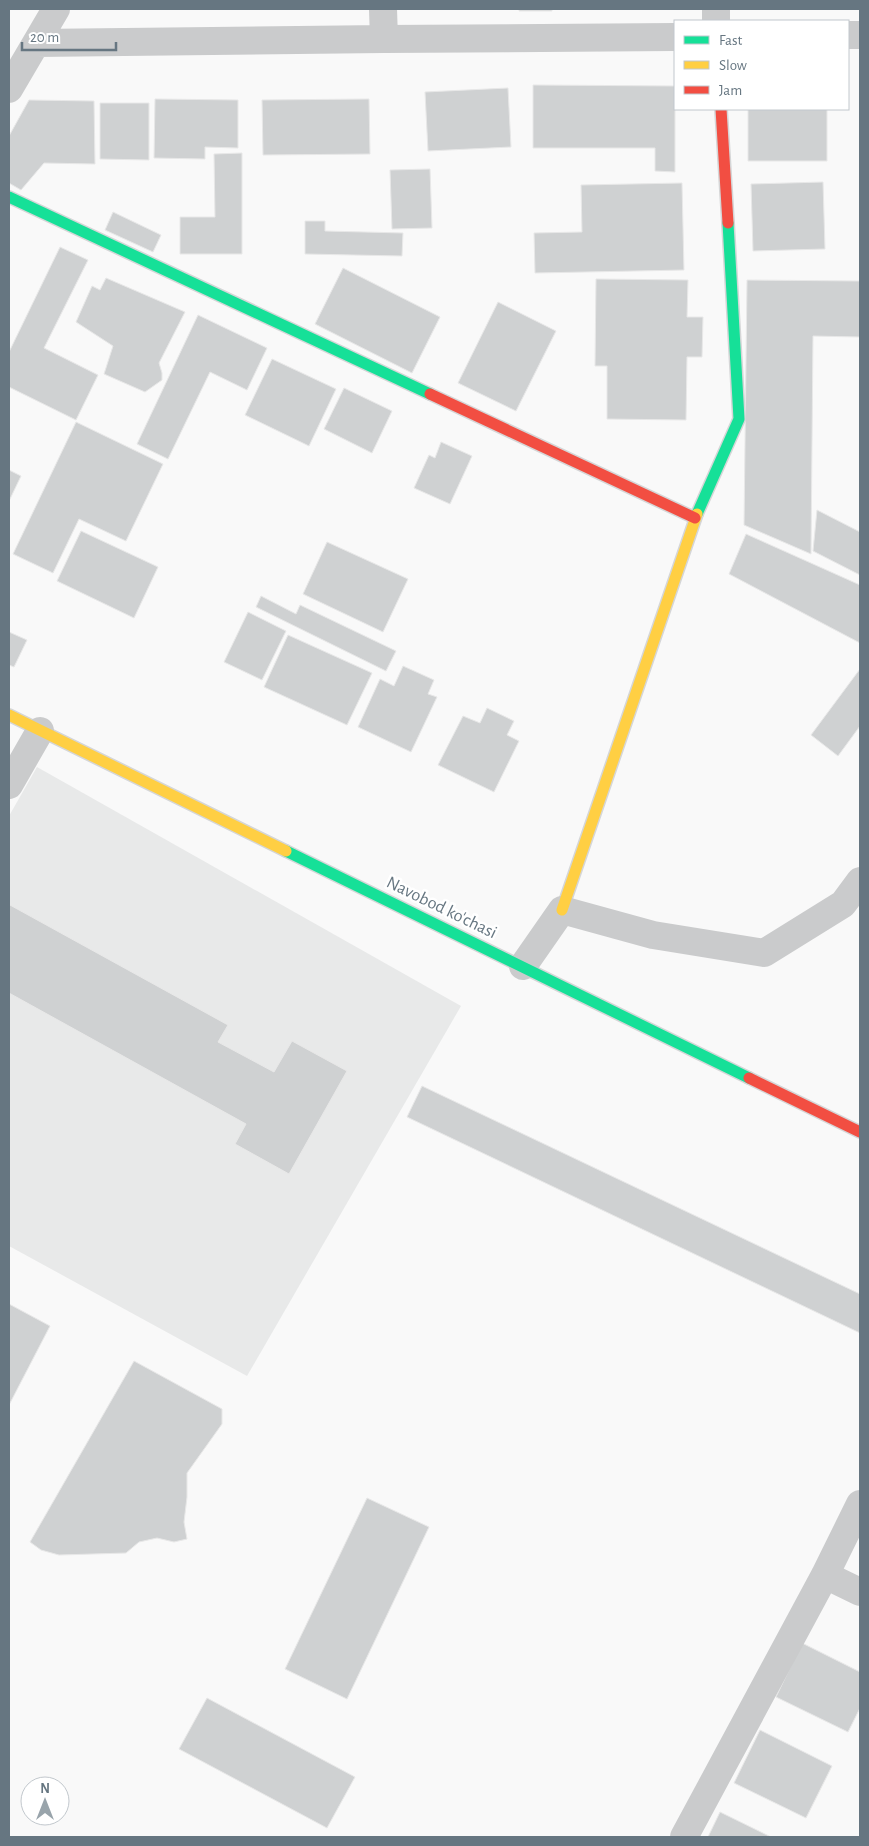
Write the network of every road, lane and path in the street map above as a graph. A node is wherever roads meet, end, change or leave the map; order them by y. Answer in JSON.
{"nodes":[{"id":1,"x":56,"y":9,"type":"edge"},
{"id":2,"x":383,"y":9,"type":"edge"},
{"id":3,"x":674,"y":37,"type":"edge"},
{"id":4,"x":384,"y":39,"type":"junction"},
{"id":5,"x":36,"y":43,"type":"junction"},
{"id":6,"x":9,"y":89,"type":"edge"},
{"id":7,"x":721,"y":110,"type":"edge"},
{"id":8,"x":9,"y":197,"type":"edge"},
{"id":9,"x":695,"y":518,"type":"junction"},
{"id":10,"x":9,"y":715,"type":"edge"},
{"id":11,"x":40,"y":731,"type":"junction"},
{"id":12,"x":9,"y":786,"type":"edge"},
{"id":13,"x":860,"y":881,"type":"edge"},
{"id":14,"x":562,"y":910,"type":"junction"},
{"id":15,"x":523,"y":966,"type":"junction"},
{"id":16,"x":860,"y":1132,"type":"edge"},
{"id":17,"x":860,"y":1504,"type":"edge"},
{"id":18,"x":825,"y":1575,"type":"junction"},
{"id":19,"x":860,"y":1592,"type":"edge"},
{"id":20,"x":684,"y":1837,"type":"edge"}],
"edges":[{"from":1,"to":5,"type":"street"},
{"from":2,"to":4,"type":"street"},
{"from":3,"to":4,"type":"street"},
{"from":4,"to":5,"type":"street"},
{"from":5,"to":6,"type":"street"},
{"from":7,"to":9,"type":"street"},
{"from":8,"to":9,"type":"street"},
{"from":9,"to":14,"type":"street"},
{"from":10,"to":11,"type":"street","name":"Navobod ko'chasi"},
{"from":11,"to":12,"type":"street"},
{"from":11,"to":15,"type":"street","name":"Navobod ko'chasi"},
{"from":13,"to":14,"type":"street"},
{"from":14,"to":15,"type":"street"},
{"from":15,"to":16,"type":"street","name":"Navobod ko'chasi"},
{"from":17,"to":18,"type":"street"},
{"from":18,"to":19,"type":"street"},
{"from":18,"to":20,"type":"street"}]}
